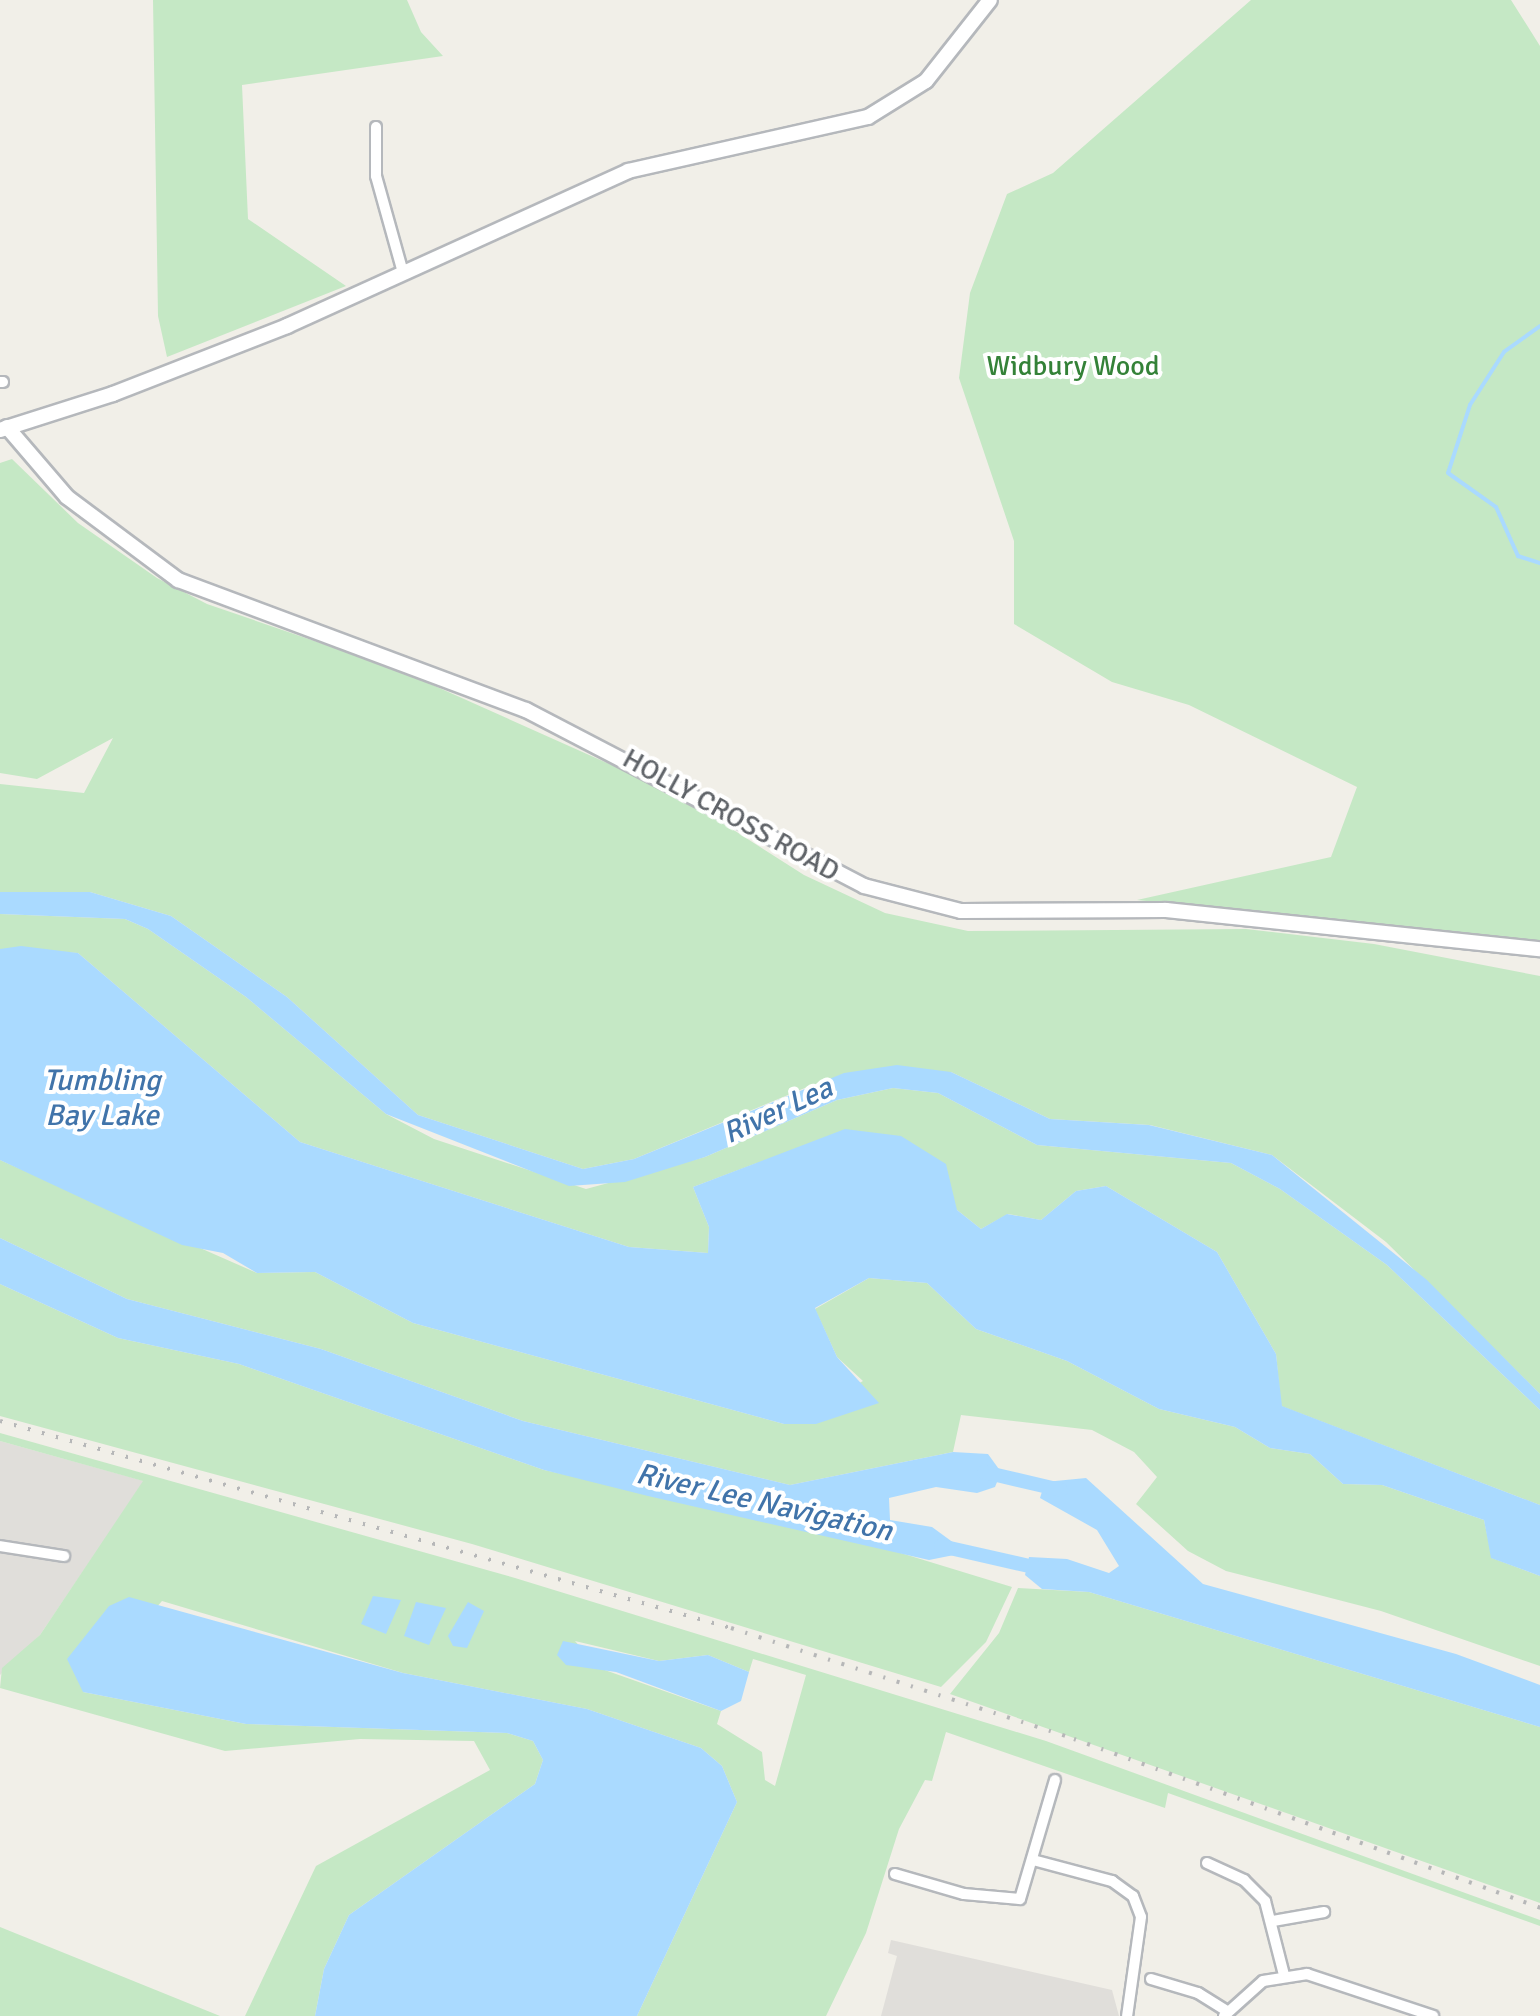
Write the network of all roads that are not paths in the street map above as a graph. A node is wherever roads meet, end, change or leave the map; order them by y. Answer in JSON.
{"nodes":[{"id":1,"x":990,"y":0,"type":"edge"},
{"id":2,"x":376,"y":127,"type":"dead end"},
{"id":3,"x":402,"y":273,"type":"junction"},
{"id":4,"x":4,"y":429,"type":"edge"},
{"id":5,"x":1540,"y":949,"type":"edge"},
{"id":6,"x":0,"y":1546,"type":"edge"},
{"id":7,"x":64,"y":1556,"type":"dead end"},
{"id":8,"x":1055,"y":1780,"type":"dead end"},
{"id":9,"x":1033,"y":1860,"type":"junction"},
{"id":10,"x":1208,"y":1863,"type":"dead end"},
{"id":11,"x":895,"y":1874,"type":"dead end"},
{"id":12,"x":1324,"y":1912,"type":"dead end"},
{"id":13,"x":1273,"y":1921,"type":"junction"},
{"id":14,"x":1284,"y":1975,"type":"junction"},
{"id":15,"x":1151,"y":1979,"type":"dead end"},
{"id":16,"x":1226,"y":2014,"type":"edge"},
{"id":17,"x":1127,"y":2016,"type":"edge"},
{"id":18,"x":1433,"y":2016,"type":"edge"}],
"edges":[{"from":1,"to":3,"type":"street"},
{"from":2,"to":3,"type":"street"},
{"from":3,"to":4,"type":"street"},
{"from":4,"to":5,"type":"street","name":"HOLLY CROSS ROAD"},
{"from":6,"to":7,"type":"street"},
{"from":8,"to":9,"type":"street"},
{"from":9,"to":11,"type":"street"},
{"from":9,"to":17,"type":"street"},
{"from":10,"to":13,"type":"street"},
{"from":12,"to":13,"type":"street"},
{"from":13,"to":14,"type":"street"},
{"from":14,"to":16,"type":"street"},
{"from":14,"to":18,"type":"street"},
{"from":15,"to":16,"type":"street"}]}
